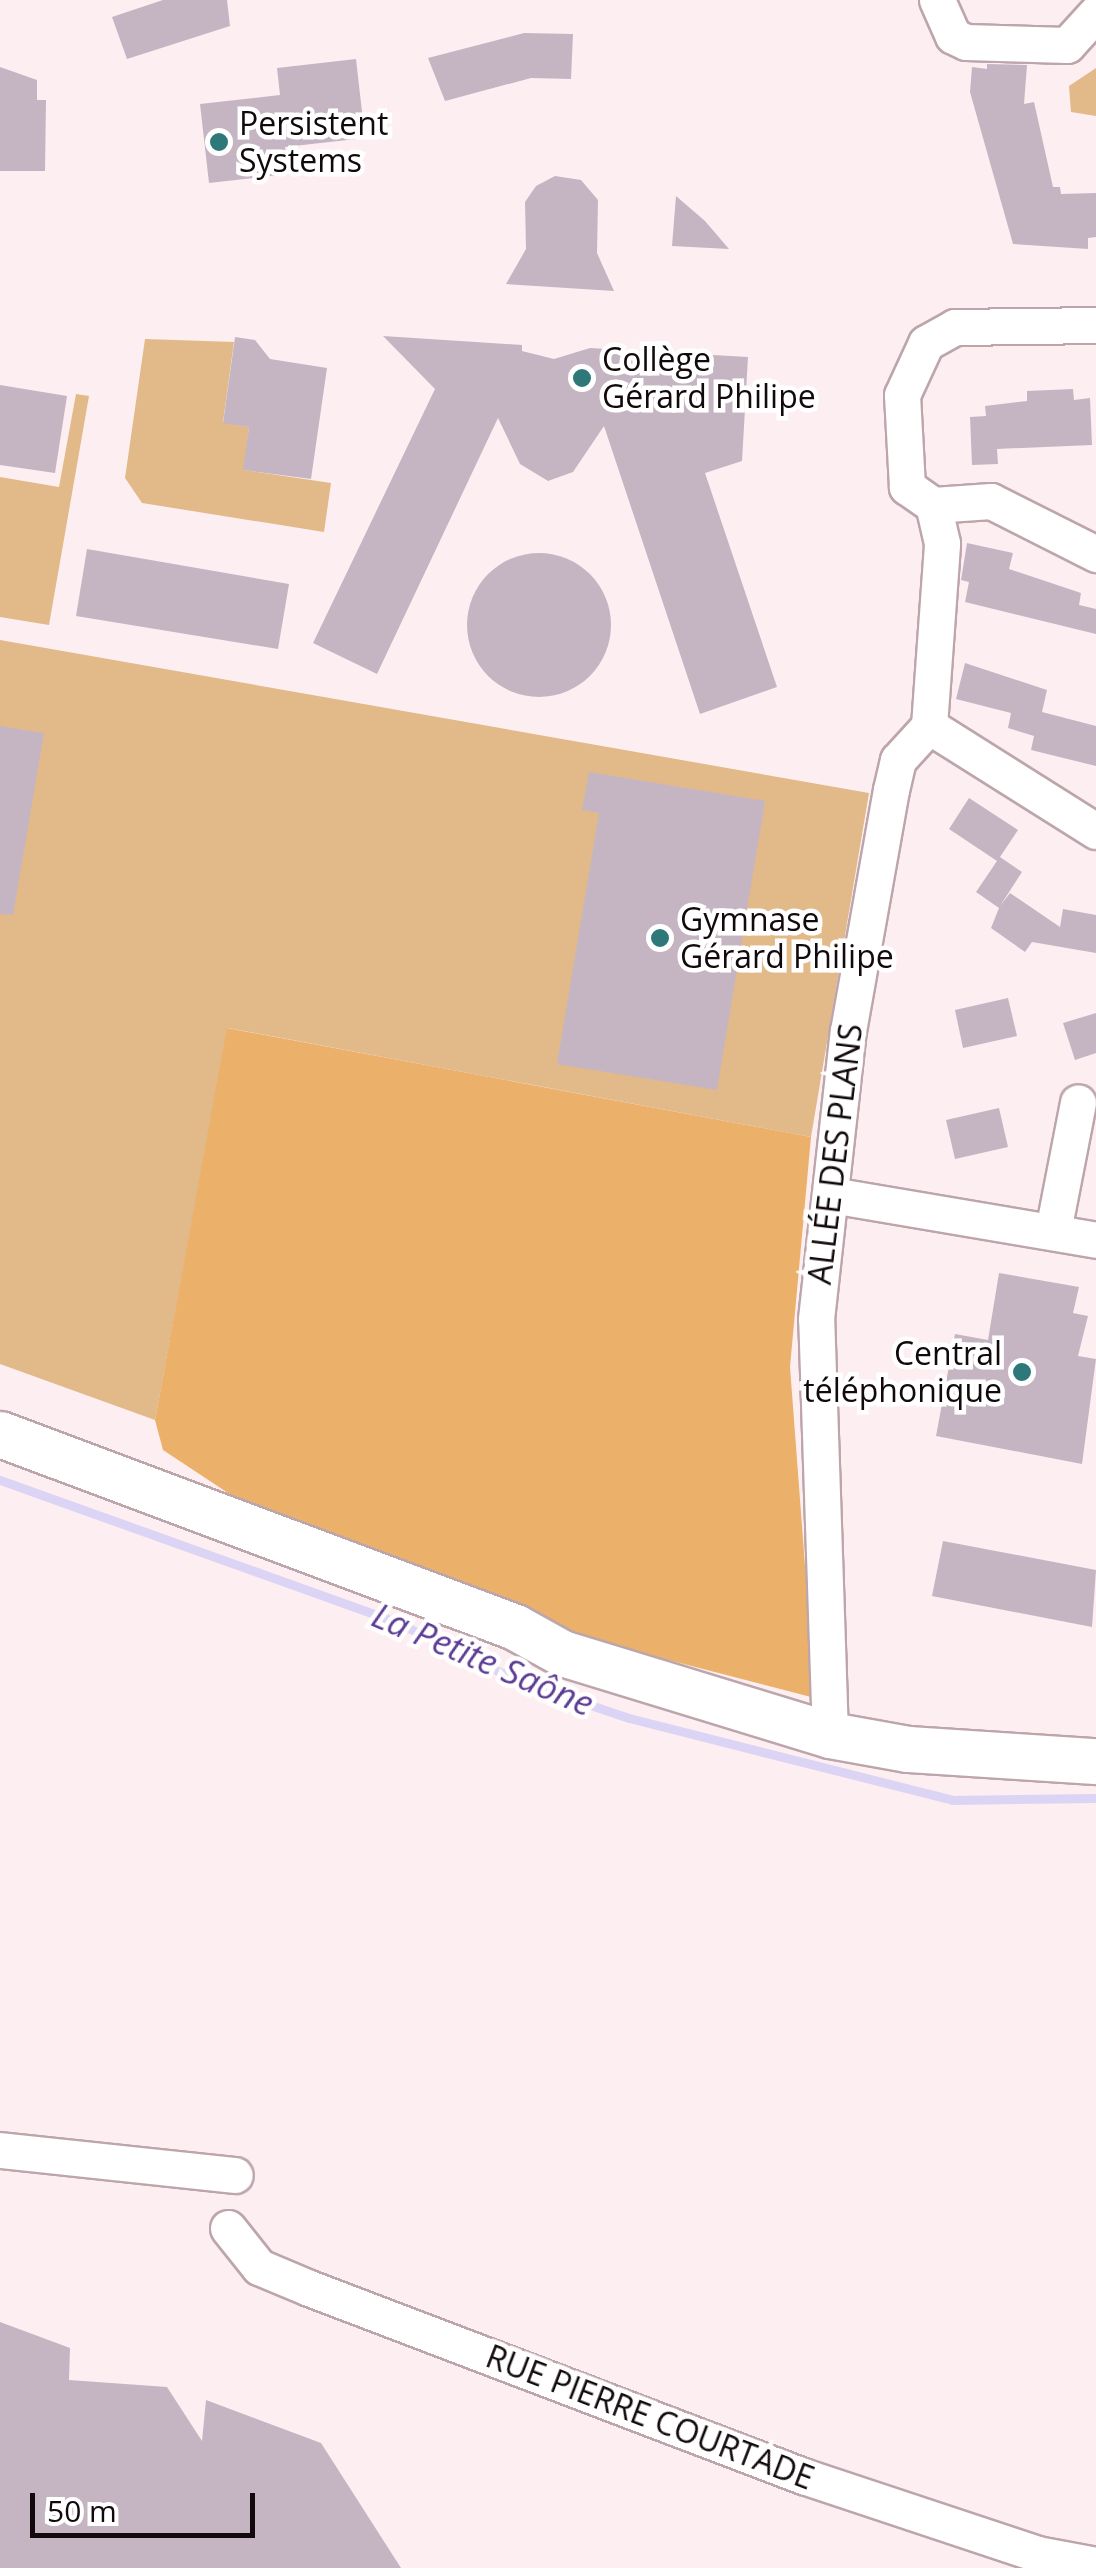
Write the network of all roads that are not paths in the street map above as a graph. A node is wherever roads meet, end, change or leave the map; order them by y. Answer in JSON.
{"nodes":[{"id":1,"x":937,"y":0,"type":"edge"},
{"id":2,"x":1096,"y":12,"type":"edge"},
{"id":3,"x":1096,"y":326,"type":"edge"},
{"id":4,"x":933,"y":506,"type":"junction"},
{"id":5,"x":1096,"y":554,"type":"edge"},
{"id":6,"x":929,"y":726,"type":"junction"},
{"id":7,"x":1096,"y":831,"type":"edge"},
{"id":8,"x":1078,"y":1102,"type":"dead end"},
{"id":9,"x":830,"y":1195,"type":"junction"},
{"id":10,"x":1054,"y":1231,"type":"junction"},
{"id":11,"x":1096,"y":1240,"type":"edge"},
{"id":12,"x":0,"y":1434,"type":"edge"},
{"id":13,"x":830,"y":1735,"type":"junction"},
{"id":14,"x":1096,"y":1761,"type":"edge"},
{"id":15,"x":0,"y":2150,"type":"edge"},
{"id":16,"x":235,"y":2175,"type":"dead end"},
{"id":17,"x":228,"y":2228,"type":"dead end"},
{"id":18,"x":1096,"y":2565,"type":"edge"}],
"edges":[{"from":1,"to":2,"type":"street"},
{"from":3,"to":4,"type":"street"},
{"from":4,"to":5,"type":"street"},
{"from":4,"to":6,"type":"street"},
{"from":6,"to":7,"type":"street"},
{"from":6,"to":9,"type":"street","name":"ALLÉE DES PLANS"},
{"from":8,"to":10,"type":"street"},
{"from":9,"to":10,"type":"street"},
{"from":9,"to":13,"type":"street","name":"ALLÉE DES PLANS"},
{"from":10,"to":11,"type":"street"},
{"from":12,"to":13,"type":"street"},
{"from":13,"to":14,"type":"street"},
{"from":15,"to":16,"type":"street"},
{"from":17,"to":18,"type":"street","name":"RUE PIERRE COURTADE"}]}
